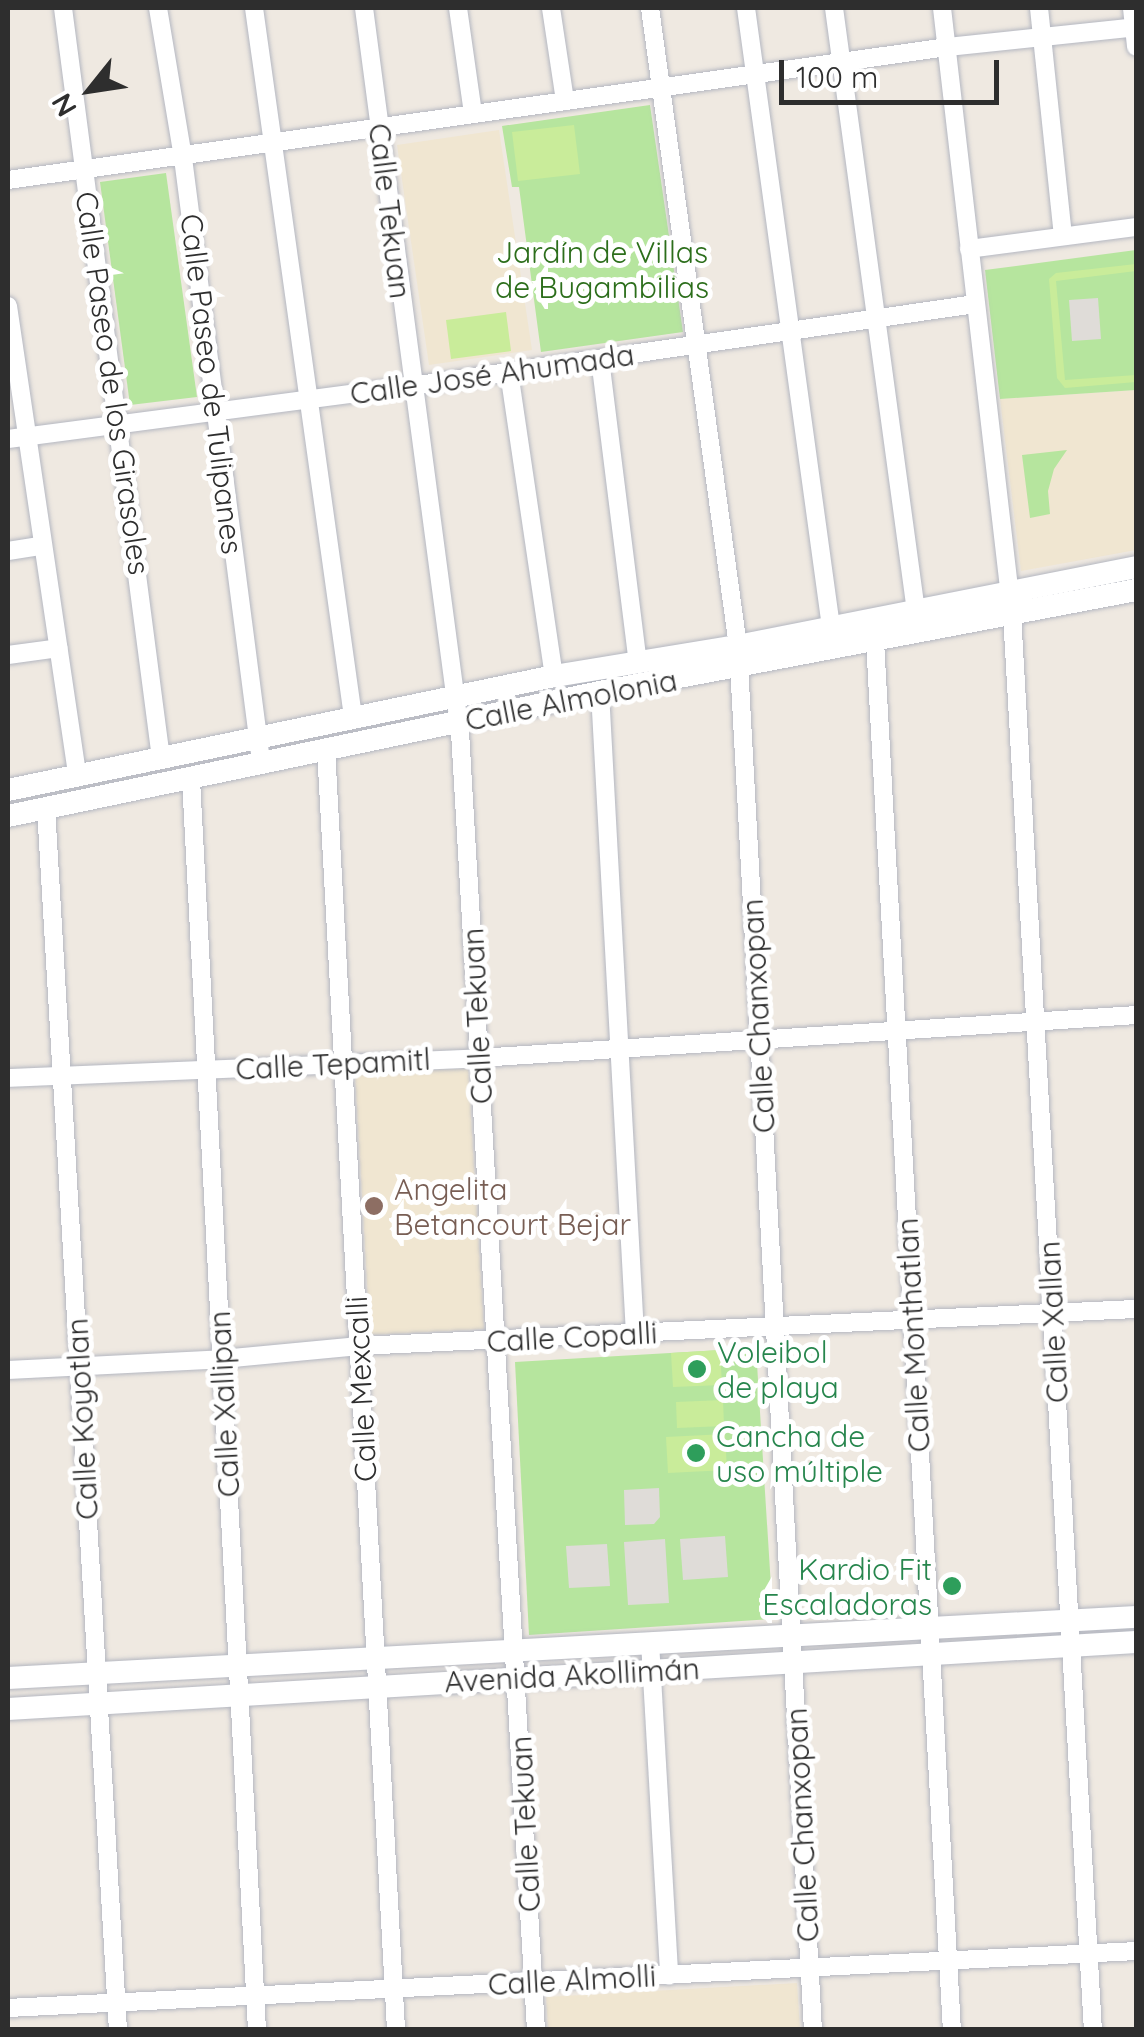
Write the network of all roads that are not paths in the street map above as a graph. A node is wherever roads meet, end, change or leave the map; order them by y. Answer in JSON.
{"nodes":[{"id":1,"x":63,"y":8,"type":"edge"},
{"id":2,"x":158,"y":8,"type":"edge"},
{"id":3,"x":254,"y":8,"type":"edge"},
{"id":4,"x":354,"y":8,"type":"edge"},
{"id":5,"x":364,"y":8,"type":"edge"},
{"id":6,"x":458,"y":8,"type":"edge"},
{"id":7,"x":551,"y":8,"type":"edge"},
{"id":8,"x":650,"y":8,"type":"edge"},
{"id":9,"x":746,"y":8,"type":"edge"},
{"id":10,"x":834,"y":8,"type":"edge"},
{"id":11,"x":942,"y":8,"type":"edge"},
{"id":12,"x":1038,"y":8,"type":"edge"},
{"id":13,"x":1132,"y":8,"type":"edge"},
{"id":14,"x":1136,"y":27,"type":"edge"},
{"id":15,"x":1042,"y":36,"type":"junction"},
{"id":16,"x":946,"y":47,"type":"junction"},
{"id":17,"x":1136,"y":47,"type":"edge"},
{"id":18,"x":842,"y":61,"type":"junction"},
{"id":19,"x":755,"y":73,"type":"junction"},
{"id":20,"x":661,"y":86,"type":"junction"},
{"id":21,"x":564,"y":101,"type":"junction"},
{"id":22,"x":473,"y":114,"type":"junction"},
{"id":23,"x":376,"y":130,"type":"junction"},
{"id":24,"x":270,"y":145,"type":"junction"},
{"id":25,"x":183,"y":158,"type":"junction"},
{"id":26,"x":84,"y":169,"type":"junction"},
{"id":27,"x":8,"y":180,"type":"edge"},
{"id":28,"x":1136,"y":228,"type":"edge"},
{"id":29,"x":1063,"y":236,"type":"junction"},
{"id":30,"x":969,"y":249,"type":"junction"},
{"id":31,"x":975,"y":304,"type":"junction"},
{"id":32,"x":8,"y":306,"type":"edge"},
{"id":33,"x":876,"y":318,"type":"junction"},
{"id":34,"x":790,"y":331,"type":"junction"},
{"id":35,"x":697,"y":344,"type":"junction"},
{"id":36,"x":600,"y":359,"type":"junction"},
{"id":37,"x":509,"y":372,"type":"junction"},
{"id":38,"x":409,"y":387,"type":"junction"},
{"id":39,"x":310,"y":399,"type":"junction"},
{"id":40,"x":214,"y":412,"type":"junction"},
{"id":41,"x":120,"y":424,"type":"junction"},
{"id":42,"x":16,"y":438,"type":"edge"},
{"id":43,"x":40,"y":546,"type":"junction"},
{"id":44,"x":8,"y":552,"type":"edge"},
{"id":45,"x":1136,"y":567,"type":"edge"},
{"id":46,"x":1136,"y":590,"type":"edge"},
{"id":47,"x":1011,"y":603,"type":"junction"},
{"id":48,"x":916,"y":612,"type":"junction"},
{"id":49,"x":831,"y":627,"type":"junction"},
{"id":50,"x":875,"y":641,"type":"junction"},
{"id":51,"x":60,"y":648,"type":"junction"},
{"id":52,"x":8,"y":655,"type":"edge"},
{"id":53,"x":739,"y":657,"type":"junction"},
{"id":54,"x":638,"y":663,"type":"junction"},
{"id":55,"x":554,"y":676,"type":"junction"},
{"id":56,"x":600,"y":692,"type":"junction"},
{"id":57,"x":452,"y":711,"type":"junction"},
{"id":58,"x":353,"y":717,"type":"junction"},
{"id":59,"x":326,"y":749,"type":"junction"},
{"id":60,"x":260,"y":750,"type":"junction"},
{"id":61,"x":162,"y":758,"type":"junction"},
{"id":62,"x":77,"y":776,"type":"junction"},
{"id":63,"x":191,"y":779,"type":"junction"},
{"id":64,"x":8,"y":790,"type":"edge"},
{"id":65,"x":46,"y":808,"type":"junction"},
{"id":66,"x":8,"y":816,"type":"edge"},
{"id":67,"x":1136,"y":1016,"type":"edge"},
{"id":68,"x":1036,"y":1023,"type":"junction"},
{"id":69,"x":897,"y":1034,"type":"junction"},
{"id":70,"x":759,"y":1042,"type":"junction"},
{"id":71,"x":619,"y":1047,"type":"junction"},
{"id":72,"x":480,"y":1058,"type":"junction"},
{"id":73,"x":343,"y":1062,"type":"junction"},
{"id":74,"x":206,"y":1069,"type":"junction"},
{"id":75,"x":62,"y":1074,"type":"junction"},
{"id":76,"x":8,"y":1078,"type":"edge"},
{"id":77,"x":1136,"y":1309,"type":"edge"},
{"id":78,"x":1052,"y":1313,"type":"junction"},
{"id":79,"x":912,"y":1320,"type":"junction"},
{"id":80,"x":772,"y":1327,"type":"junction"},
{"id":81,"x":635,"y":1334,"type":"junction"},
{"id":82,"x":496,"y":1342,"type":"junction"},
{"id":83,"x":359,"y":1346,"type":"junction"},
{"id":84,"x":222,"y":1359,"type":"junction"},
{"id":85,"x":79,"y":1366,"type":"junction"},
{"id":86,"x":8,"y":1370,"type":"edge"},
{"id":87,"x":1136,"y":1617,"type":"edge"},
{"id":88,"x":1070,"y":1620,"type":"junction"},
{"id":89,"x":930,"y":1626,"type":"junction"},
{"id":90,"x":792,"y":1634,"type":"junction"},
{"id":91,"x":650,"y":1642,"type":"junction"},
{"id":92,"x":1136,"y":1642,"type":"edge"},
{"id":93,"x":1071,"y":1645,"type":"junction"},
{"id":94,"x":515,"y":1648,"type":"junction"},
{"id":95,"x":931,"y":1653,"type":"junction"},
{"id":96,"x":376,"y":1656,"type":"junction"},
{"id":97,"x":793,"y":1662,"type":"junction"},
{"id":98,"x":238,"y":1663,"type":"junction"},
{"id":99,"x":97,"y":1671,"type":"junction"},
{"id":100,"x":652,"y":1672,"type":"junction"},
{"id":101,"x":8,"y":1678,"type":"edge"},
{"id":102,"x":517,"y":1680,"type":"junction"},
{"id":103,"x":378,"y":1685,"type":"junction"},
{"id":104,"x":239,"y":1692,"type":"junction"},
{"id":105,"x":99,"y":1702,"type":"junction"},
{"id":106,"x":8,"y":1709,"type":"edge"},
{"id":107,"x":1136,"y":1951,"type":"edge"},
{"id":108,"x":1089,"y":1954,"type":"junction"},
{"id":109,"x":948,"y":1960,"type":"junction"},
{"id":110,"x":810,"y":1968,"type":"junction"},
{"id":111,"x":669,"y":1975,"type":"junction"},
{"id":112,"x":534,"y":1982,"type":"junction"},
{"id":113,"x":394,"y":1989,"type":"junction"},
{"id":114,"x":256,"y":1996,"type":"junction"},
{"id":115,"x":117,"y":2003,"type":"junction"},
{"id":116,"x":8,"y":2008,"type":"edge"},
{"id":117,"x":118,"y":2030,"type":"edge"},
{"id":118,"x":257,"y":2030,"type":"edge"},
{"id":119,"x":396,"y":2030,"type":"edge"},
{"id":120,"x":536,"y":2030,"type":"edge"},
{"id":121,"x":813,"y":2030,"type":"edge"},
{"id":122,"x":952,"y":2030,"type":"edge"},
{"id":123,"x":1093,"y":2030,"type":"edge"}],
"edges":[{"from":1,"to":26,"type":"street","name":"Calle Paseo de los Girasoles"},
{"from":2,"to":25,"type":"street","name":"Calle Paseo de Tulipanes"},
{"from":3,"to":24,"type":"street"},
{"from":4,"to":23,"type":"street","name":"Calle Tekuan"},
{"from":5,"to":23,"type":"street","name":"Calle Tekuan"},
{"from":6,"to":22,"type":"street"},
{"from":7,"to":21,"type":"street"},
{"from":8,"to":20,"type":"street","name":"Calle Chanxopan"},
{"from":9,"to":19,"type":"street"},
{"from":10,"to":18,"type":"street"},
{"from":11,"to":16,"type":"street","name":"Calle Xallan"},
{"from":12,"to":15,"type":"street"},
{"from":13,"to":14,"type":"street"},
{"from":14,"to":15,"type":"street"},
{"from":14,"to":17,"type":"street"},
{"from":15,"to":16,"type":"street"},
{"from":15,"to":29,"type":"street"},
{"from":16,"to":18,"type":"street"},
{"from":16,"to":30,"type":"street","name":"Calle Xallan"},
{"from":18,"to":19,"type":"street"},
{"from":18,"to":33,"type":"street"},
{"from":19,"to":20,"type":"street"},
{"from":19,"to":34,"type":"street"},
{"from":20,"to":21,"type":"street"},
{"from":20,"to":35,"type":"street","name":"Calle Chanxopan"},
{"from":21,"to":22,"type":"street"},
{"from":22,"to":23,"type":"street"},
{"from":23,"to":24,"type":"street"},
{"from":23,"to":38,"type":"street","name":"Calle Tekuan"},
{"from":24,"to":25,"type":"street"},
{"from":24,"to":39,"type":"street"},
{"from":25,"to":26,"type":"street"},
{"from":25,"to":40,"type":"street","name":"Calle Paseo de Tulipanes"},
{"from":26,"to":27,"type":"street"},
{"from":26,"to":41,"type":"street","name":"Calle Paseo de los Girasoles"},
{"from":28,"to":29,"type":"street"},
{"from":29,"to":30,"type":"street"},
{"from":30,"to":31,"type":"street","name":"Calle Xallan"},
{"from":31,"to":33,"type":"street","name":"Calle José Ahumada"},
{"from":31,"to":47,"type":"street","name":"Calle Xallan"},
{"from":32,"to":42,"type":"street"},
{"from":33,"to":34,"type":"street","name":"Calle José Ahumada"},
{"from":33,"to":48,"type":"street"},
{"from":34,"to":35,"type":"street","name":"Calle José Ahumada"},
{"from":34,"to":49,"type":"street"},
{"from":35,"to":36,"type":"street","name":"Calle José Ahumada"},
{"from":35,"to":53,"type":"street","name":"Calle Chanxopan"},
{"from":36,"to":37,"type":"street","name":"Calle José Ahumada"},
{"from":36,"to":54,"type":"street"},
{"from":37,"to":38,"type":"street","name":"Calle José Ahumada"},
{"from":37,"to":55,"type":"street"},
{"from":38,"to":39,"type":"street","name":"Calle José Ahumada"},
{"from":38,"to":57,"type":"street","name":"Calle Tekuan"},
{"from":39,"to":40,"type":"street","name":"Calle José Ahumada"},
{"from":39,"to":58,"type":"street"},
{"from":40,"to":41,"type":"street","name":"Calle José Ahumada"},
{"from":40,"to":60,"type":"street","name":"Calle Paseo de Tulipanes"},
{"from":41,"to":42,"type":"street","name":"Calle José Ahumada"},
{"from":41,"to":61,"type":"street","name":"Calle Paseo de los Girasoles"},
{"from":42,"to":43,"type":"street"},
{"from":43,"to":44,"type":"street"},
{"from":43,"to":51,"type":"street"},
{"from":45,"to":47,"type":"street","name":"Calle Almolonia"},
{"from":46,"to":47,"type":"street","name":"Calle Almolonia"},
{"from":47,"to":48,"type":"street","name":"Calle Almolonia"},
{"from":47,"to":50,"type":"street","name":"Calle Almolonia"},
{"from":47,"to":68,"type":"street","name":"Calle Xallan"},
{"from":48,"to":49,"type":"street","name":"Calle Almolonia"},
{"from":49,"to":53,"type":"street","name":"Calle Almolonia"},
{"from":50,"to":53,"type":"street","name":"Calle Almolonia"},
{"from":50,"to":69,"type":"street","name":"Calle Monthatlan"},
{"from":51,"to":52,"type":"street"},
{"from":51,"to":62,"type":"street"},
{"from":53,"to":54,"type":"street","name":"Calle Almolonia"},
{"from":53,"to":56,"type":"street","name":"Calle Almolonia"},
{"from":53,"to":70,"type":"street","name":"Calle Chanxopan"},
{"from":54,"to":55,"type":"street","name":"Calle Almolonia"},
{"from":55,"to":57,"type":"street","name":"Calle Almolonia"},
{"from":56,"to":57,"type":"street","name":"Calle Almolonia"},
{"from":56,"to":71,"type":"street"},
{"from":57,"to":58,"type":"street","name":"Calle Almolonia"},
{"from":57,"to":59,"type":"street","name":"Calle Almolonia"},
{"from":57,"to":72,"type":"street","name":"Calle Tekuan"},
{"from":58,"to":60,"type":"street","name":"Calle Almolonia"},
{"from":59,"to":60,"type":"street","name":"Calle Almolonia"},
{"from":59,"to":73,"type":"street","name":"Calle Mexcalli"},
{"from":60,"to":61,"type":"street","name":"Calle Almolonia"},
{"from":60,"to":63,"type":"street","name":"Calle Almolonia"},
{"from":61,"to":62,"type":"street","name":"Calle Almolonia"},
{"from":62,"to":64,"type":"street","name":"Calle Almolonia"},
{"from":63,"to":65,"type":"street","name":"Calle Almolonia"},
{"from":63,"to":74,"type":"street","name":"Calle Xallipan"},
{"from":65,"to":66,"type":"street","name":"Calle Almolonia"},
{"from":65,"to":75,"type":"street","name":"Calle Koyotlan"},
{"from":67,"to":68,"type":"street","name":"Calle Tepamitl"},
{"from":68,"to":69,"type":"street","name":"Calle Tepamitl"},
{"from":68,"to":78,"type":"street","name":"Calle Xallan"},
{"from":69,"to":70,"type":"street","name":"Calle Tepamitl"},
{"from":69,"to":79,"type":"street","name":"Calle Monthatlan"},
{"from":70,"to":71,"type":"street","name":"Calle Tepamitl"},
{"from":70,"to":80,"type":"street","name":"Calle Chanxopan"},
{"from":71,"to":72,"type":"street","name":"Calle Tepamitl"},
{"from":71,"to":81,"type":"street"},
{"from":72,"to":73,"type":"street","name":"Calle Tepamitl"},
{"from":72,"to":82,"type":"street","name":"Calle Tekuan"},
{"from":73,"to":74,"type":"street","name":"Calle Tepamitl"},
{"from":73,"to":83,"type":"street","name":"Calle Mexcalli"},
{"from":74,"to":75,"type":"street","name":"Calle Tepamitl"},
{"from":74,"to":84,"type":"street","name":"Calle Xallipan"},
{"from":75,"to":76,"type":"street","name":"Calle Tepamitl"},
{"from":75,"to":85,"type":"street","name":"Calle Koyotlan"},
{"from":77,"to":78,"type":"street","name":"Calle Copalli"},
{"from":78,"to":79,"type":"street","name":"Calle Copalli"},
{"from":78,"to":88,"type":"street","name":"Calle Xallan"},
{"from":79,"to":80,"type":"street","name":"Calle Copalli"},
{"from":79,"to":89,"type":"street","name":"Calle Monthatlan"},
{"from":80,"to":81,"type":"street","name":"Calle Copalli"},
{"from":80,"to":90,"type":"street","name":"Calle Chanxopan"},
{"from":81,"to":82,"type":"street","name":"Calle Copalli"},
{"from":82,"to":83,"type":"street","name":"Calle Copalli"},
{"from":82,"to":94,"type":"street","name":"Calle Tekuan"},
{"from":83,"to":84,"type":"street","name":"Calle Copalli"},
{"from":83,"to":96,"type":"street","name":"Calle Mexcalli"},
{"from":84,"to":85,"type":"street","name":"Calle Copalli"},
{"from":84,"to":98,"type":"street","name":"Calle Xallipan"},
{"from":85,"to":86,"type":"street","name":"Calle Copalli"},
{"from":85,"to":99,"type":"street","name":"Calle Koyotlan"},
{"from":87,"to":88,"type":"street","name":"Avenida Akollimán"},
{"from":88,"to":89,"type":"street","name":"Avenida Akollimán"},
{"from":88,"to":93,"type":"street","name":"Calle Xallan"},
{"from":89,"to":90,"type":"street","name":"Avenida Akollimán"},
{"from":89,"to":95,"type":"street","name":"Calle Monthatlan"},
{"from":90,"to":91,"type":"street","name":"Avenida Akollimán"},
{"from":90,"to":97,"type":"street","name":"Calle Chanxopan"},
{"from":91,"to":94,"type":"street","name":"Avenida Akollimán"},
{"from":91,"to":100,"type":"street"},
{"from":92,"to":93,"type":"street","name":"Avenida Akollimán"},
{"from":93,"to":95,"type":"street","name":"Avenida Akollimán"},
{"from":93,"to":108,"type":"street","name":"Calle Xallan"},
{"from":94,"to":96,"type":"street","name":"Avenida Akollimán"},
{"from":94,"to":102,"type":"street","name":"Calle Tekuan"},
{"from":95,"to":97,"type":"street","name":"Avenida Akollimán"},
{"from":95,"to":109,"type":"street","name":"Calle Monthatlan"},
{"from":96,"to":98,"type":"street","name":"Avenida Akollimán"},
{"from":96,"to":103,"type":"street","name":"Calle Mexcalli"},
{"from":97,"to":100,"type":"street","name":"Avenida Akollimán"},
{"from":97,"to":110,"type":"street","name":"Calle Chanxopan"},
{"from":98,"to":99,"type":"street","name":"Avenida Akollimán"},
{"from":98,"to":104,"type":"street","name":"Calle Xallipan"},
{"from":99,"to":101,"type":"street","name":"Avenida Akollimán"},
{"from":99,"to":105,"type":"street","name":"Calle Koyotlan"},
{"from":100,"to":102,"type":"street","name":"Avenida Akollimán"},
{"from":100,"to":111,"type":"street"},
{"from":102,"to":103,"type":"street","name":"Avenida Akollimán"},
{"from":102,"to":112,"type":"street","name":"Calle Tekuan"},
{"from":103,"to":104,"type":"street","name":"Avenida Akollimán"},
{"from":103,"to":113,"type":"street","name":"Calle Mexcalli"},
{"from":104,"to":105,"type":"street","name":"Avenida Akollimán"},
{"from":104,"to":114,"type":"street","name":"Calle Xallipan"},
{"from":105,"to":106,"type":"street","name":"Avenida Akollimán"},
{"from":105,"to":115,"type":"street","name":"Calle Koyotlan"},
{"from":107,"to":108,"type":"street","name":"Calle Almolli"},
{"from":108,"to":109,"type":"street","name":"Calle Almolli"},
{"from":108,"to":123,"type":"street","name":"Calle Xallan"},
{"from":109,"to":110,"type":"street","name":"Calle Almolli"},
{"from":109,"to":122,"type":"street","name":"Calle Monthatlan"},
{"from":110,"to":111,"type":"street","name":"Calle Almolli"},
{"from":110,"to":121,"type":"street","name":"Calle Chanxopan"},
{"from":111,"to":112,"type":"street","name":"Calle Almolli"},
{"from":112,"to":113,"type":"street","name":"Calle Almolli"},
{"from":112,"to":120,"type":"street","name":"Calle Tekuan"},
{"from":113,"to":114,"type":"street","name":"Calle Almolli"},
{"from":113,"to":119,"type":"street","name":"Calle Mexcalli"},
{"from":114,"to":115,"type":"street","name":"Calle Almolli"},
{"from":114,"to":118,"type":"street","name":"Calle Xallipan"},
{"from":115,"to":116,"type":"street","name":"Calle Almolli"},
{"from":115,"to":117,"type":"street","name":"Calle Koyotlan"}]}
